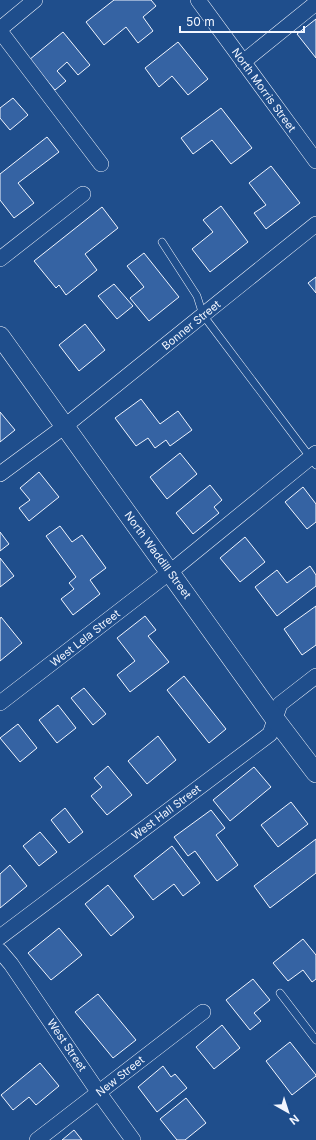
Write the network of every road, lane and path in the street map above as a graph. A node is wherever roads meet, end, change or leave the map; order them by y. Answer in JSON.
{"nodes":[{"id":1,"x":35,"y":0,"type":"edge"},
{"id":2,"x":198,"y":0,"type":"edge"},
{"id":3,"x":316,"y":3,"type":"edge"},
{"id":4,"x":0,"y":30,"type":"edge"},
{"id":5,"x":243,"y":62,"type":"junction"},
{"id":6,"x":316,"y":161,"type":"edge"},
{"id":7,"x":101,"y":164,"type":"dead end"},
{"id":8,"x":83,"y":194,"type":"dead end"},
{"id":9,"x":316,"y":224,"type":"edge"},
{"id":10,"x":162,"y":242,"type":"dead end"},
{"id":11,"x":0,"y":259,"type":"edge"},
{"id":12,"x":204,"y":315,"type":"junction"},
{"id":13,"x":0,"y":336,"type":"edge"},
{"id":14,"x":65,"y":426,"type":"junction"},
{"id":15,"x":314,"y":458,"type":"edge"},
{"id":16,"x":0,"y":474,"type":"edge"},
{"id":17,"x":170,"y":572,"type":"junction"},
{"id":18,"x":316,"y":676,"type":"edge"},
{"id":19,"x":0,"y":703,"type":"edge"},
{"id":20,"x":275,"y":719,"type":"junction"},
{"id":21,"x":316,"y":773,"type":"edge"},
{"id":22,"x":0,"y":937,"type":"edge"},
{"id":23,"x":0,"y":951,"type":"edge"},
{"id":24,"x":280,"y":993,"type":"dead end"},
{"id":25,"x":203,"y":1012,"type":"dead end"},
{"id":26,"x":316,"y":1040,"type":"edge"},
{"id":27,"x":99,"y":1092,"type":"junction"},
{"id":28,"x":37,"y":1140,"type":"edge"},
{"id":29,"x":133,"y":1140,"type":"edge"}],
"edges":[{"from":1,"to":4,"type":"street"},
{"from":2,"to":5,"type":"street","name":"North Morris Street"},
{"from":3,"to":5,"type":"street"},
{"from":4,"to":7,"type":"street"},
{"from":5,"to":6,"type":"street","name":"North Morris Street"},
{"from":8,"to":11,"type":"street"},
{"from":9,"to":12,"type":"street","name":"Bonner Street"},
{"from":10,"to":12,"type":"lane"},
{"from":12,"to":14,"type":"street","name":"Bonner Street"},
{"from":12,"to":15,"type":"lane"},
{"from":13,"to":14,"type":"street","name":"North Waddill Street"},
{"from":14,"to":16,"type":"street","name":"Bonner Street"},
{"from":14,"to":17,"type":"street","name":"North Waddill Street"},
{"from":15,"to":17,"type":"street","name":"West Lela Street"},
{"from":17,"to":19,"type":"street","name":"West Lela Street"},
{"from":17,"to":20,"type":"street","name":"North Waddill Street"},
{"from":18,"to":20,"type":"street","name":"West Hall Street"},
{"from":20,"to":21,"type":"street","name":"North Waddill Street"},
{"from":20,"to":22,"type":"street","name":"West Hall Street"},
{"from":23,"to":27,"type":"street","name":"West Street"},
{"from":24,"to":26,"type":"lane"},
{"from":25,"to":27,"type":"street","name":"New Street"},
{"from":27,"to":28,"type":"street","name":"New Street"},
{"from":27,"to":29,"type":"street","name":"West Street"}]}
